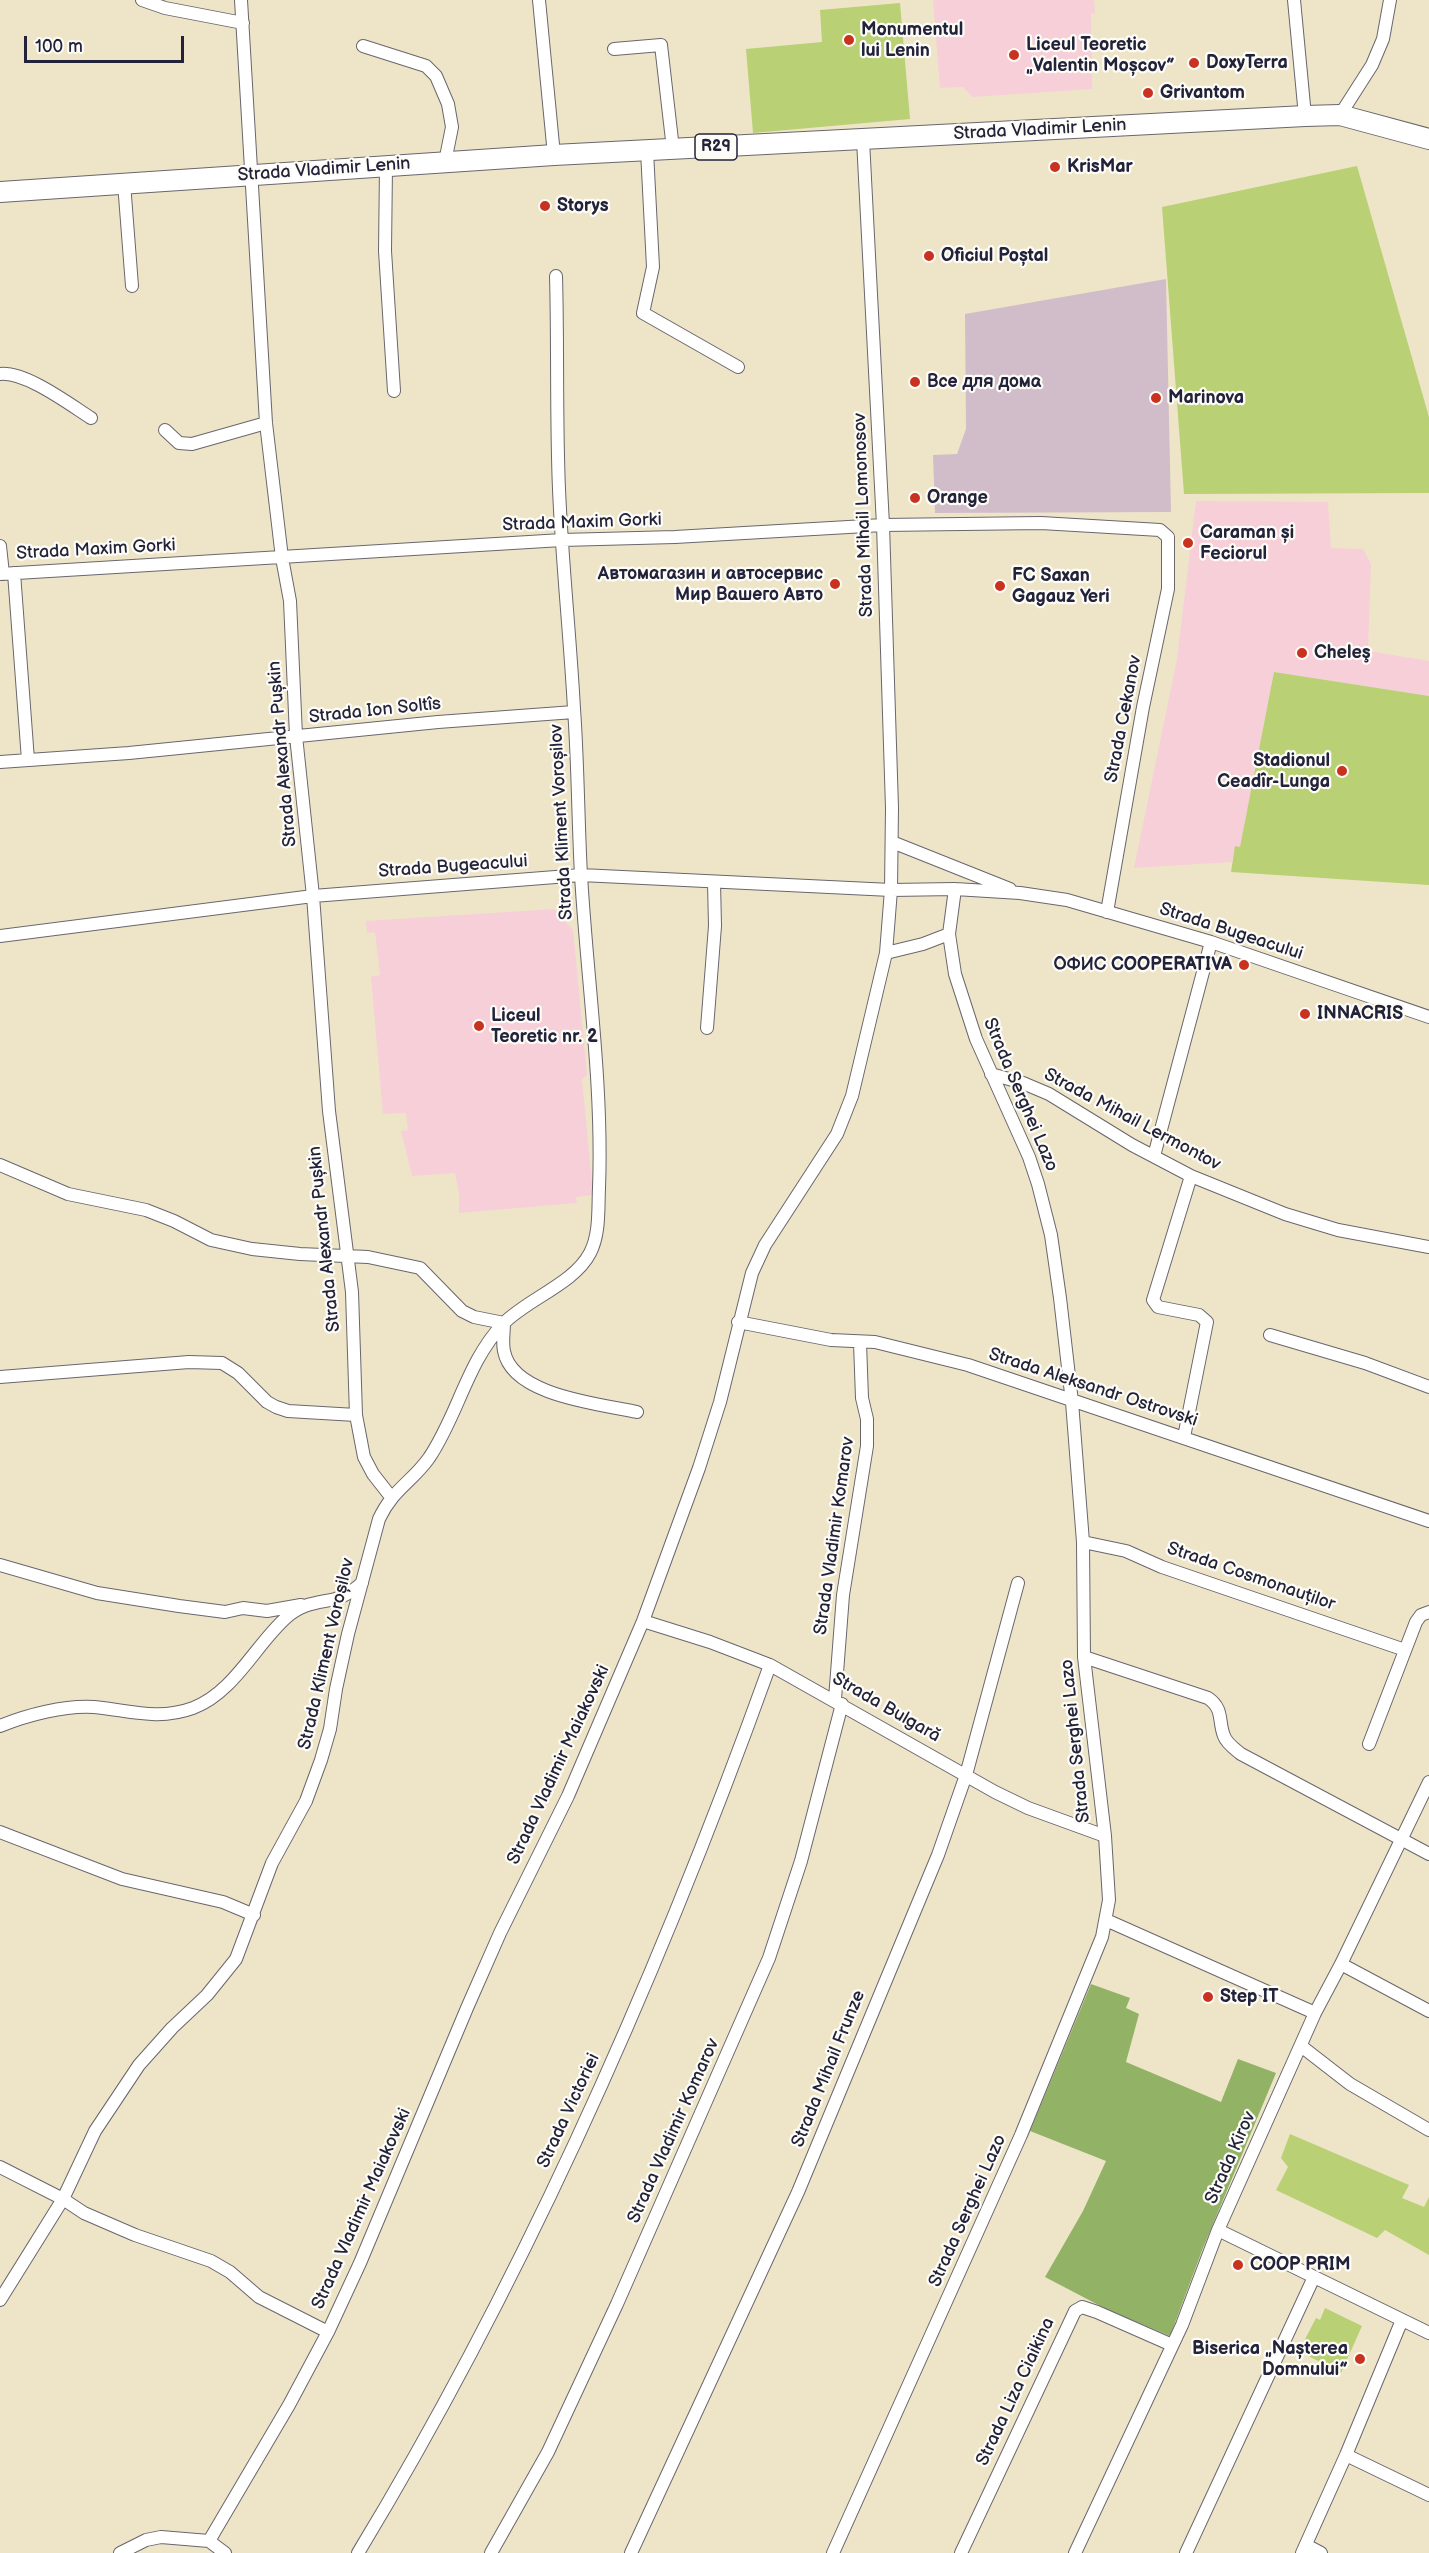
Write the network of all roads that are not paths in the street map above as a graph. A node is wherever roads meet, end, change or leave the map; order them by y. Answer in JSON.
{"nodes":[{"id":1,"x":141,"y":0,"type":"edge"},
{"id":2,"x":241,"y":0,"type":"edge"},
{"id":3,"x":539,"y":0,"type":"edge"},
{"id":4,"x":1294,"y":0,"type":"edge"},
{"id":5,"x":1390,"y":0,"type":"edge"},
{"id":6,"x":243,"y":23,"type":"junction"},
{"id":7,"x":363,"y":46,"type":"dead end"},
{"id":8,"x":614,"y":49,"type":"dead end"},
{"id":9,"x":1340,"y":115,"type":"junction"},
{"id":10,"x":1305,"y":116,"type":"junction"},
{"id":11,"x":1429,"y":139,"type":"edge"},
{"id":12,"x":863,"y":140,"type":"junction"},
{"id":13,"x":673,"y":149,"type":"junction"},
{"id":14,"x":647,"y":151,"type":"junction"},
{"id":15,"x":554,"y":155,"type":"junction"},
{"id":16,"x":445,"y":162,"type":"junction"},
{"id":17,"x":386,"y":166,"type":"junction"},
{"id":18,"x":252,"y":175,"type":"junction"},
{"id":19,"x":124,"y":183,"type":"junction"},
{"id":20,"x":0,"y":192,"type":"edge"},
{"id":21,"x":556,"y":276,"type":"dead end"},
{"id":22,"x":132,"y":286,"type":"dead end"},
{"id":23,"x":738,"y":367,"type":"dead end"},
{"id":24,"x":0,"y":374,"type":"edge"},
{"id":25,"x":394,"y":391,"type":"dead end"},
{"id":26,"x":91,"y":418,"type":"dead end"},
{"id":27,"x":266,"y":423,"type":"junction"},
{"id":28,"x":165,"y":430,"type":"dead end"},
{"id":29,"x":883,"y":525,"type":"junction"},
{"id":30,"x":1165,"y":532,"type":"joint"},
{"id":31,"x":562,"y":540,"type":"junction"},
{"id":32,"x":0,"y":546,"type":"edge"},
{"id":33,"x":282,"y":558,"type":"junction"},
{"id":34,"x":6,"y":574,"type":"edge"},
{"id":35,"x":574,"y":712,"type":"junction"},
{"id":36,"x":296,"y":736,"type":"junction"},
{"id":37,"x":28,"y":760,"type":"junction"},
{"id":38,"x":0,"y":762,"type":"edge"},
{"id":39,"x":891,"y":842,"type":"junction"},
{"id":40,"x":581,"y":875,"type":"junction"},
{"id":41,"x":714,"y":882,"type":"junction"},
{"id":42,"x":955,"y":889,"type":"junction"},
{"id":43,"x":891,"y":890,"type":"junction"},
{"id":44,"x":1020,"y":893,"type":"junction"},
{"id":45,"x":313,"y":896,"type":"junction"},
{"id":46,"x":1107,"y":912,"type":"junction"},
{"id":47,"x":949,"y":934,"type":"junction"},
{"id":48,"x":0,"y":936,"type":"edge"},
{"id":49,"x":1211,"y":942,"type":"junction"},
{"id":50,"x":886,"y":953,"type":"junction"},
{"id":51,"x":1429,"y":1017,"type":"edge"},
{"id":52,"x":706,"y":1028,"type":"dead end"},
{"id":53,"x":991,"y":1074,"type":"junction"},
{"id":54,"x":1154,"y":1156,"type":"junction"},
{"id":55,"x":0,"y":1165,"type":"edge"},
{"id":56,"x":1191,"y":1176,"type":"junction"},
{"id":57,"x":1429,"y":1247,"type":"edge"},
{"id":58,"x":346,"y":1255,"type":"junction"},
{"id":59,"x":738,"y":1322,"type":"junction"},
{"id":60,"x":504,"y":1323,"type":"junction"},
{"id":61,"x":1270,"y":1335,"type":"dead end"},
{"id":62,"x":860,"y":1343,"type":"junction"},
{"id":63,"x":0,"y":1377,"type":"edge"},
{"id":64,"x":1429,"y":1387,"type":"edge"},
{"id":65,"x":1072,"y":1402,"type":"junction"},
{"id":66,"x":637,"y":1412,"type":"dead end"},
{"id":67,"x":356,"y":1415,"type":"junction"},
{"id":68,"x":1185,"y":1437,"type":"junction"},
{"id":69,"x":391,"y":1497,"type":"junction"},
{"id":70,"x":1429,"y":1521,"type":"edge"},
{"id":71,"x":1083,"y":1542,"type":"junction"},
{"id":72,"x":0,"y":1565,"type":"edge"},
{"id":73,"x":362,"y":1583,"type":"junction"},
{"id":74,"x":1018,"y":1583,"type":"dead end"},
{"id":75,"x":311,"y":1603,"type":"junction"},
{"id":76,"x":1429,"y":1612,"type":"edge"},
{"id":77,"x":644,"y":1621,"type":"junction"},
{"id":78,"x":1405,"y":1650,"type":"junction"},
{"id":79,"x":1084,"y":1657,"type":"junction"},
{"id":80,"x":771,"y":1665,"type":"junction"},
{"id":81,"x":838,"y":1702,"type":"junction"},
{"id":82,"x":0,"y":1726,"type":"edge"},
{"id":83,"x":1369,"y":1744,"type":"dead end"},
{"id":84,"x":966,"y":1775,"type":"junction"},
{"id":85,"x":1429,"y":1782,"type":"edge"},
{"id":86,"x":0,"y":1832,"type":"edge"},
{"id":87,"x":1105,"y":1836,"type":"junction"},
{"id":88,"x":1400,"y":1838,"type":"junction"},
{"id":89,"x":1429,"y":1854,"type":"edge"},
{"id":90,"x":254,"y":1915,"type":"junction"},
{"id":91,"x":1106,"y":1920,"type":"junction"},
{"id":92,"x":1341,"y":1964,"type":"junction"},
{"id":93,"x":1429,"y":2011,"type":"edge"},
{"id":94,"x":1315,"y":2013,"type":"junction"},
{"id":95,"x":1301,"y":2046,"type":"junction"},
{"id":96,"x":1429,"y":2130,"type":"edge"},
{"id":97,"x":0,"y":2167,"type":"edge"},
{"id":98,"x":63,"y":2199,"type":"junction"},
{"id":99,"x":1218,"y":2230,"type":"junction"},
{"id":100,"x":1314,"y":2277,"type":"junction"},
{"id":101,"x":0,"y":2300,"type":"edge"},
{"id":102,"x":1402,"y":2320,"type":"junction"},
{"id":103,"x":328,"y":2332,"type":"junction"},
{"id":104,"x":1429,"y":2333,"type":"edge"},
{"id":105,"x":1172,"y":2345,"type":"junction"},
{"id":106,"x":1346,"y":2455,"type":"junction"},
{"id":107,"x":1429,"y":2495,"type":"edge"},
{"id":108,"x":209,"y":2541,"type":"junction"},
{"id":109,"x":1304,"y":2549,"type":"edge"},
{"id":110,"x":120,"y":2553,"type":"edge"},
{"id":111,"x":225,"y":2553,"type":"edge"},
{"id":112,"x":358,"y":2553,"type":"edge"},
{"id":113,"x":491,"y":2553,"type":"edge"},
{"id":114,"x":631,"y":2553,"type":"edge"},
{"id":115,"x":833,"y":2553,"type":"edge"},
{"id":116,"x":961,"y":2553,"type":"edge"},
{"id":117,"x":1075,"y":2553,"type":"edge"},
{"id":118,"x":1186,"y":2553,"type":"edge"},
{"id":119,"x":1321,"y":2553,"type":"edge"}],
"edges":[{"from":1,"to":6,"type":"street"},
{"from":2,"to":6,"type":"street","name":"Strada Alexandr Pușkin"},
{"from":3,"to":15,"type":"street"},
{"from":4,"to":10,"type":"street"},
{"from":5,"to":9,"type":"street"},
{"from":6,"to":18,"type":"street","name":"Strada Alexandr Pușkin"},
{"from":7,"to":16,"type":"street"},
{"from":8,"to":13,"type":"street"},
{"from":9,"to":10,"type":"main road","name":"Strada Vladimir Lenin","number":"R29"},
{"from":9,"to":11,"type":"main road","name":"Strada Vladimir Lenin","number":"R29"},
{"from":10,"to":12,"type":"main road","name":"Strada Vladimir Lenin","number":"R29"},
{"from":12,"to":13,"type":"main road","name":"Strada Vladimir Lenin","number":"R29"},
{"from":12,"to":29,"type":"street","name":"Strada Mihail Lomonosov"},
{"from":13,"to":14,"type":"main road","name":"Strada Vladimir Lenin","number":"R29"},
{"from":14,"to":15,"type":"main road","name":"Strada Vladimir Lenin","number":"R29"},
{"from":14,"to":23,"type":"street"},
{"from":15,"to":16,"type":"main road","name":"Strada Vladimir Lenin","number":"R29"},
{"from":16,"to":17,"type":"main road","name":"Strada Vladimir Lenin","number":"R29"},
{"from":17,"to":18,"type":"main road","name":"Strada Vladimir Lenin","number":"R29"},
{"from":17,"to":25,"type":"street"},
{"from":18,"to":19,"type":"main road","name":"Strada Vladimir Lenin","number":"R29"},
{"from":18,"to":27,"type":"street","name":"Strada Alexandr Pușkin"},
{"from":19,"to":20,"type":"main road","name":"Strada Vladimir Lenin","number":"R29"},
{"from":19,"to":22,"type":"street"},
{"from":21,"to":31,"type":"street","name":"Strada Kliment Voroșilov"},
{"from":24,"to":26,"type":"street"},
{"from":27,"to":28,"type":"street"},
{"from":27,"to":33,"type":"street","name":"Strada Alexandr Pușkin"},
{"from":29,"to":30,"type":"street","name":"Strada Maxim Gorki"},
{"from":29,"to":31,"type":"street","name":"Strada Maxim Gorki"},
{"from":29,"to":39,"type":"street","name":"Strada Mihail Lomonosov"},
{"from":30,"to":46,"type":"street","name":"Strada Cekanov"},
{"from":31,"to":33,"type":"street","name":"Strada Maxim Gorki"},
{"from":31,"to":35,"type":"street","name":"Strada Kliment Voroșilov"},
{"from":32,"to":34,"type":"street"},
{"from":33,"to":34,"type":"street","name":"Strada Maxim Gorki"},
{"from":33,"to":36,"type":"street","name":"Strada Alexandr Pușkin"},
{"from":34,"to":37,"type":"street"},
{"from":35,"to":36,"type":"street","name":"Strada Ion Soltîs"},
{"from":35,"to":40,"type":"street","name":"Strada Kliment Voroșilov"},
{"from":36,"to":37,"type":"street","name":"Strada Ion Soltîs"},
{"from":36,"to":45,"type":"street","name":"Strada Alexandr Pușkin"},
{"from":37,"to":38,"type":"street","name":"Strada Ion Soltîs"},
{"from":39,"to":43,"type":"street","name":"Strada Mihail Lomonosov"},
{"from":39,"to":44,"type":"street","name":"Strada Bugeacului"},
{"from":40,"to":41,"type":"street","name":"Strada Bugeacului"},
{"from":40,"to":45,"type":"street","name":"Strada Bugeacului"},
{"from":40,"to":60,"type":"street","name":"Strada Kliment Voroșilov"},
{"from":41,"to":43,"type":"street","name":"Strada Bugeacului"},
{"from":41,"to":52,"type":"street"},
{"from":42,"to":43,"type":"street","name":"Strada Bugeacului"},
{"from":42,"to":44,"type":"street","name":"Strada Bugeacului"},
{"from":42,"to":47,"type":"street","name":"Strada Serghei Lazo"},
{"from":43,"to":50,"type":"street","name":"Strada Vladimir Maiakovski"},
{"from":44,"to":46,"type":"street","name":"Strada Bugeacului"},
{"from":45,"to":48,"type":"street","name":"Strada Bugeacului"},
{"from":45,"to":58,"type":"street","name":"Strada Alexandr Pușkin"},
{"from":46,"to":49,"type":"street","name":"Strada Bugeacului"},
{"from":47,"to":50,"type":"street"},
{"from":47,"to":53,"type":"street","name":"Strada Serghei Lazo"},
{"from":49,"to":51,"type":"street","name":"Strada Bugeacului"},
{"from":49,"to":54,"type":"street"},
{"from":50,"to":59,"type":"street","name":"Strada Vladimir Maiakovski"},
{"from":53,"to":54,"type":"street","name":"Strada Mihail Lermontov"},
{"from":53,"to":65,"type":"street","name":"Strada Serghei Lazo"},
{"from":54,"to":56,"type":"street","name":"Strada Mihail Lermontov"},
{"from":55,"to":58,"type":"street"},
{"from":56,"to":57,"type":"street","name":"Strada Mihail Lermontov"},
{"from":56,"to":68,"type":"street"},
{"from":58,"to":60,"type":"street"},
{"from":58,"to":67,"type":"street","name":"Strada Alexandr Pușkin"},
{"from":59,"to":62,"type":"street","name":"Strada Aleksandr Ostrovski"},
{"from":59,"to":77,"type":"street","name":"Strada Vladimir Maiakovski"},
{"from":60,"to":66,"type":"street"},
{"from":60,"to":69,"type":"street","name":"Strada Kliment Voroșilov"},
{"from":61,"to":64,"type":"street"},
{"from":62,"to":65,"type":"street","name":"Strada Aleksandr Ostrovski"},
{"from":62,"to":81,"type":"street","name":"Strada Vladimir Komarov"},
{"from":63,"to":67,"type":"street"},
{"from":65,"to":68,"type":"street","name":"Strada Aleksandr Ostrovski"},
{"from":65,"to":71,"type":"street","name":"Strada Serghei Lazo"},
{"from":67,"to":69,"type":"street","name":"Strada Alexandr Pușkin"},
{"from":68,"to":70,"type":"street","name":"Strada Aleksandr Ostrovski"},
{"from":69,"to":73,"type":"street","name":"Strada Kliment Voroșilov"},
{"from":71,"to":78,"type":"street","name":"Strada Cosmonauților"},
{"from":71,"to":79,"type":"street","name":"Strada Serghei Lazo"},
{"from":72,"to":75,"type":"street"},
{"from":73,"to":75,"type":"street"},
{"from":73,"to":90,"type":"street","name":"Strada Kliment Voroșilov"},
{"from":74,"to":84,"type":"street","name":"Strada Mihail Frunze"},
{"from":75,"to":82,"type":"street"},
{"from":76,"to":78,"type":"street"},
{"from":77,"to":80,"type":"street","name":"Strada Bulgară"},
{"from":77,"to":103,"type":"street","name":"Strada Vladimir Maiakovski"},
{"from":78,"to":83,"type":"street"},
{"from":79,"to":87,"type":"street","name":"Strada Serghei Lazo"},
{"from":79,"to":88,"type":"street"},
{"from":80,"to":81,"type":"street","name":"Strada Bulgară"},
{"from":80,"to":112,"type":"street","name":"Strada Victoriei"},
{"from":81,"to":84,"type":"street","name":"Strada Bulgară"},
{"from":81,"to":113,"type":"street","name":"Strada Vladimir Komarov"},
{"from":84,"to":87,"type":"street","name":"Strada Bulgară"},
{"from":84,"to":114,"type":"street","name":"Strada Mihail Frunze"},
{"from":85,"to":88,"type":"street","name":"Strada Kirov"},
{"from":86,"to":90,"type":"street"},
{"from":87,"to":91,"type":"street","name":"Strada Serghei Lazo"},
{"from":88,"to":89,"type":"street"},
{"from":88,"to":92,"type":"street","name":"Strada Kirov"},
{"from":90,"to":98,"type":"street","name":"Strada Kliment Voroșilov"},
{"from":91,"to":94,"type":"street"},
{"from":91,"to":115,"type":"street","name":"Strada Serghei Lazo"},
{"from":92,"to":93,"type":"street"},
{"from":92,"to":94,"type":"street","name":"Strada Kirov"},
{"from":94,"to":95,"type":"street","name":"Strada Kirov"},
{"from":95,"to":96,"type":"street"},
{"from":95,"to":99,"type":"street","name":"Strada Kirov"},
{"from":97,"to":98,"type":"street"},
{"from":98,"to":101,"type":"street","name":"Strada Kliment Voroșilov"},
{"from":98,"to":103,"type":"street"},
{"from":99,"to":100,"type":"street"},
{"from":99,"to":105,"type":"street","name":"Strada Kirov"},
{"from":100,"to":102,"type":"street"},
{"from":100,"to":118,"type":"street"},
{"from":102,"to":104,"type":"street"},
{"from":102,"to":106,"type":"street"},
{"from":103,"to":108,"type":"street","name":"Strada Vladimir Maiakovski"},
{"from":105,"to":116,"type":"street","name":"Strada Liza Ciaikina"},
{"from":105,"to":117,"type":"street","name":"Strada Kirov"},
{"from":106,"to":107,"type":"street"},
{"from":106,"to":109,"type":"street"},
{"from":108,"to":110,"type":"street"},
{"from":108,"to":111,"type":"street"},
{"from":109,"to":119,"type":"street"}]}
